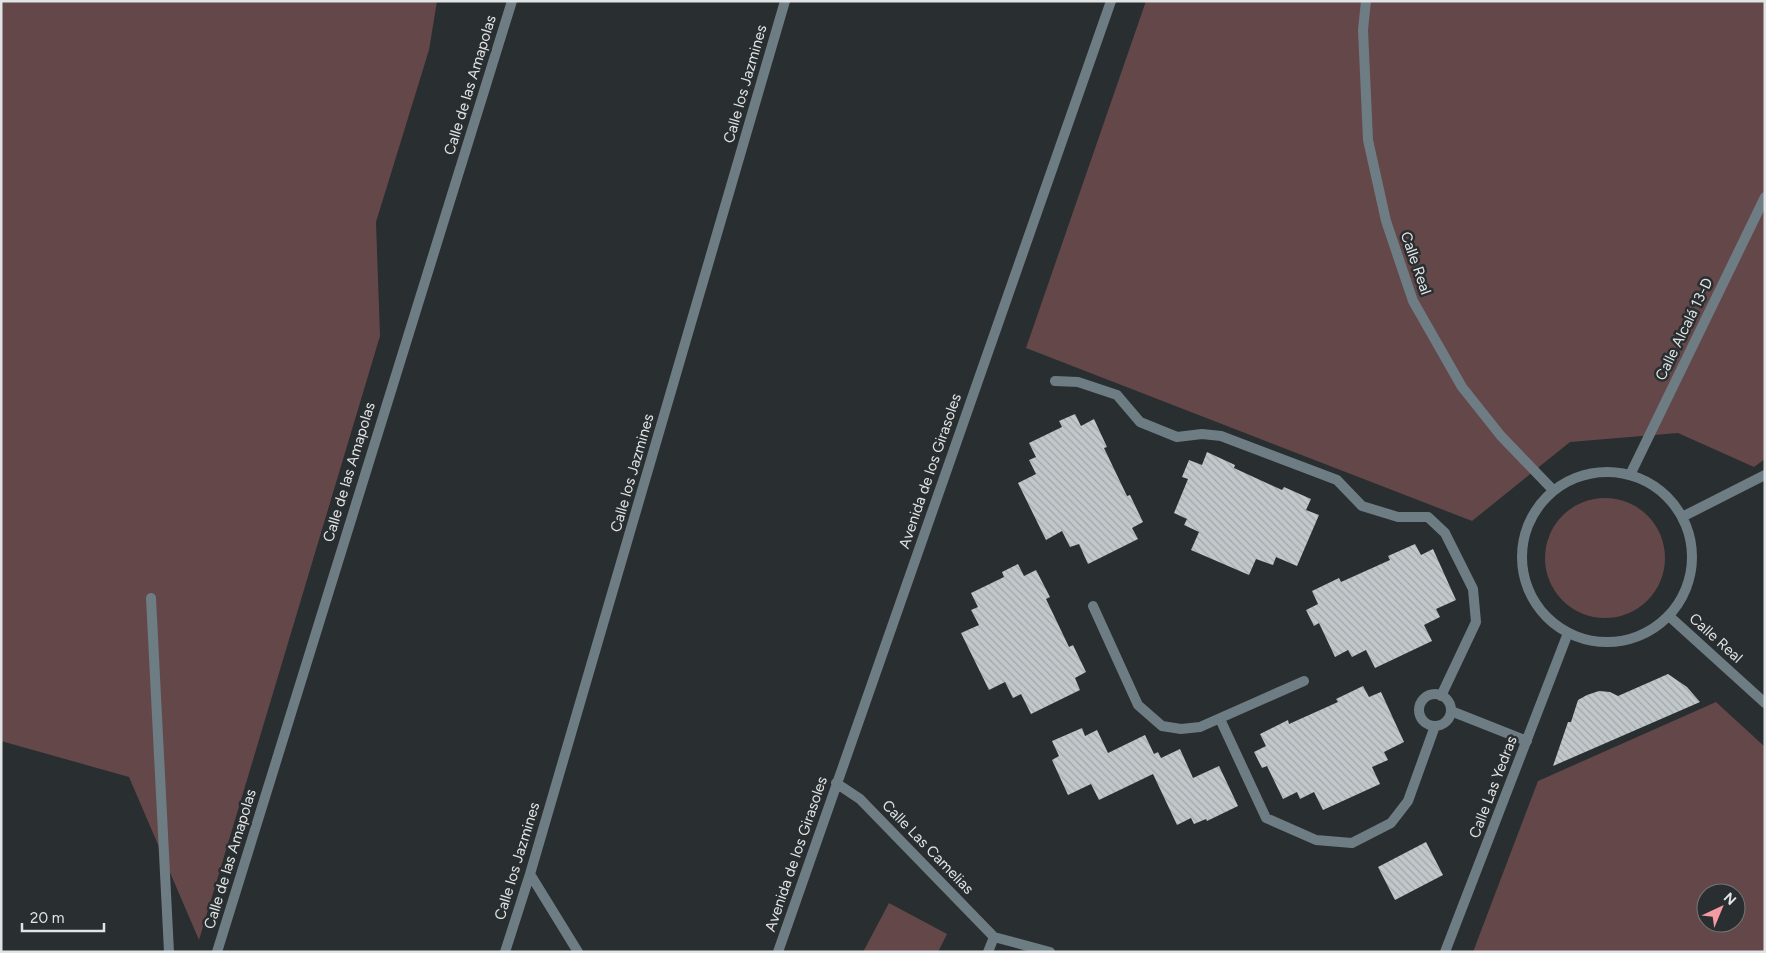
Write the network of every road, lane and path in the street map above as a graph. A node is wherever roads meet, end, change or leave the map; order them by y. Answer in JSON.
{"nodes":[{"id":1,"x":512,"y":1,"type":"edge"},
{"id":2,"x":785,"y":1,"type":"edge"},
{"id":3,"x":1111,"y":1,"type":"edge"},
{"id":4,"x":1366,"y":1,"type":"edge"},
{"id":5,"x":1765,"y":197,"type":"edge"},
{"id":6,"x":1055,"y":381,"type":"dead end"},
{"id":7,"x":1630,"y":475,"type":"junction"},
{"id":8,"x":1765,"y":475,"type":"edge"},
{"id":9,"x":1553,"y":490,"type":"junction"},
{"id":10,"x":1682,"y":517,"type":"junction"},
{"id":11,"x":151,"y":598,"type":"dead end"},
{"id":12,"x":1093,"y":606,"type":"dead end"},
{"id":13,"x":1669,"y":616,"type":"junction"},
{"id":14,"x":1568,"y":633,"type":"junction"},
{"id":15,"x":1304,"y":681,"type":"dead end"},
{"id":16,"x":1441,"y":696,"type":"junction"},
{"id":17,"x":1765,"y":703,"type":"edge"},
{"id":18,"x":1451,"y":711,"type":"junction"},
{"id":19,"x":1220,"y":719,"type":"junction"},
{"id":20,"x":1435,"y":726,"type":"junction"},
{"id":21,"x":1527,"y":741,"type":"junction"},
{"id":22,"x":836,"y":783,"type":"junction"},
{"id":23,"x":530,"y":874,"type":"junction"},
{"id":24,"x":994,"y":937,"type":"junction"},
{"id":25,"x":169,"y":952,"type":"edge"},
{"id":26,"x":218,"y":952,"type":"edge"},
{"id":27,"x":505,"y":952,"type":"edge"},
{"id":28,"x":578,"y":952,"type":"edge"},
{"id":29,"x":778,"y":952,"type":"edge"},
{"id":30,"x":988,"y":952,"type":"edge"},
{"id":31,"x":1050,"y":952,"type":"edge"},
{"id":32,"x":1445,"y":952,"type":"edge"}],
"edges":[{"from":1,"to":26,"type":"street","name":"Calle de las Amapolas"},
{"from":2,"to":23,"type":"street","name":"Calle los Jazmines"},
{"from":3,"to":22,"type":"street","name":"Avenida de los Girasoles"},
{"from":4,"to":9,"type":"street","name":"Calle Real"},
{"from":5,"to":7,"type":"street","name":"Calle Alcalá 13-D"},
{"from":6,"to":16,"type":"street"},
{"from":7,"to":9,"type":"street"},
{"from":7,"to":10,"type":"street"},
{"from":8,"to":10,"type":"street"},
{"from":9,"to":14,"type":"street"},
{"from":10,"to":13,"type":"street"},
{"from":11,"to":25,"type":"street"},
{"from":12,"to":19,"type":"street"},
{"from":13,"to":14,"type":"street"},
{"from":13,"to":17,"type":"street","name":"Calle Real"},
{"from":14,"to":21,"type":"street","name":"Calle Las Yedras"},
{"from":15,"to":19,"type":"street"},
{"from":16,"to":18,"type":"street"},
{"from":16,"to":20,"type":"street"},
{"from":18,"to":20,"type":"street"},
{"from":18,"to":21,"type":"street"},
{"from":19,"to":20,"type":"street"},
{"from":21,"to":32,"type":"street","name":"Calle Las Yedras"},
{"from":22,"to":24,"type":"street","name":"Calle Las Camelias"},
{"from":22,"to":29,"type":"street","name":"Avenida de los Girasoles"},
{"from":23,"to":27,"type":"street","name":"Calle los Jazmines"},
{"from":23,"to":28,"type":"street"},
{"from":24,"to":30,"type":"street"},
{"from":24,"to":31,"type":"street"}]}
